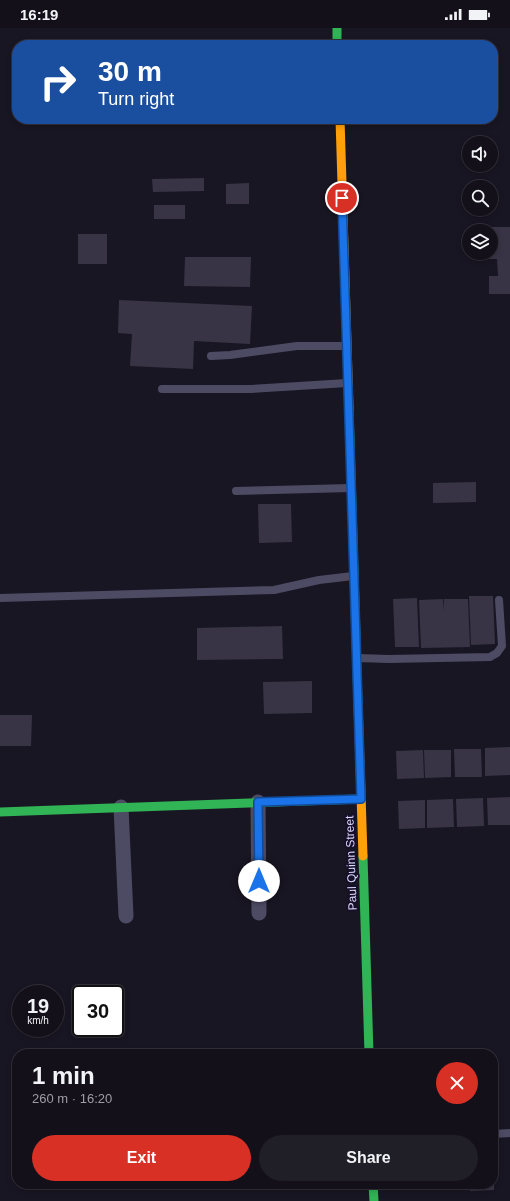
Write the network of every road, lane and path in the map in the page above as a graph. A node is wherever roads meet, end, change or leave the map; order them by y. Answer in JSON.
{"nodes":[{"id":1,"x":337,"y":28,"type":"edge"},
{"id":2,"x":338,"y":40,"type":"edge"},
{"id":3,"x":340,"y":124,"type":"edge"},
{"id":4,"x":346,"y":346,"type":"junction"},
{"id":5,"x":211,"y":356,"type":"dead end"},
{"id":6,"x":347,"y":383,"type":"junction"},
{"id":7,"x":162,"y":389,"type":"dead end"},
{"id":8,"x":351,"y":488,"type":"junction"},
{"id":9,"x":236,"y":491,"type":"dead end"},
{"id":10,"x":353,"y":576,"type":"junction"},
{"id":11,"x":0,"y":598,"type":"edge"},
{"id":12,"x":499,"y":600,"type":"dead end"},
{"id":13,"x":356,"y":658,"type":"junction"},
{"id":14,"x":361,"y":799,"type":"junction"},
{"id":15,"x":258,"y":802,"type":"junction"},
{"id":16,"x":121,"y":807,"type":"junction"},
{"id":17,"x":0,"y":812,"type":"edge"},
{"id":18,"x":259,"y":913,"type":"dead end"},
{"id":19,"x":126,"y":916,"type":"dead end"},
{"id":20,"x":369,"y":1049,"type":"edge"},
{"id":21,"x":510,"y":1133,"type":"edge"},
{"id":22,"x":498,"y":1134,"type":"edge"},
{"id":23,"x":373,"y":1189,"type":"edge"},
{"id":24,"x":374,"y":1201,"type":"edge"}],
"edges":[{"from":1,"to":2,"type":"street"},
{"from":3,"to":4,"type":"street","name":"Paul Quinn Street"},
{"from":4,"to":5,"type":"lane"},
{"from":4,"to":6,"type":"street","name":"Paul Quinn Street"},
{"from":6,"to":7,"type":"lane"},
{"from":6,"to":8,"type":"street","name":"Paul Quinn Street"},
{"from":8,"to":9,"type":"lane"},
{"from":8,"to":10,"type":"street","name":"Paul Quinn Street"},
{"from":10,"to":11,"type":"lane"},
{"from":10,"to":13,"type":"street","name":"Paul Quinn Street"},
{"from":12,"to":13,"type":"lane"},
{"from":13,"to":14,"type":"street","name":"Paul Quinn Street"},
{"from":14,"to":15,"type":"street"},
{"from":14,"to":20,"type":"street","name":"Paul Quinn Street"},
{"from":15,"to":16,"type":"street"},
{"from":15,"to":18,"type":"street"},
{"from":16,"to":17,"type":"street"},
{"from":16,"to":19,"type":"street"},
{"from":21,"to":22,"type":"lane"},
{"from":23,"to":24,"type":"street"}]}
